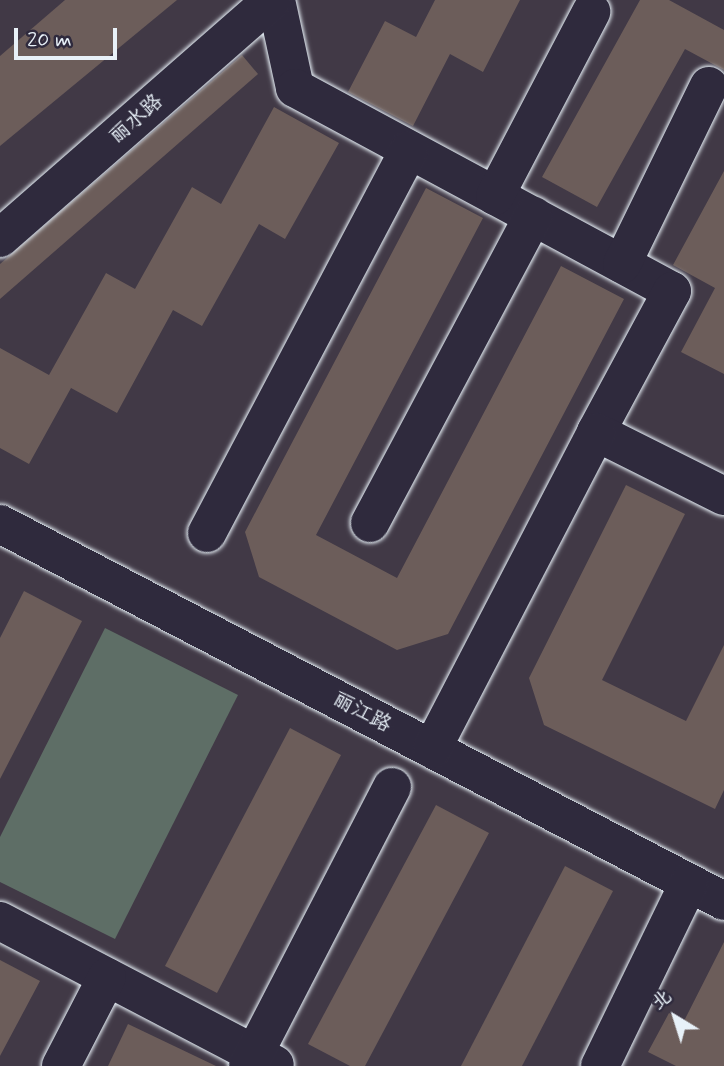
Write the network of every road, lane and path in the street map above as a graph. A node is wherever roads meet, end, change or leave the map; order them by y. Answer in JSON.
{"nodes":[{"id":1,"x":274,"y":0,"type":"edge"},
{"id":2,"x":591,"y":12,"type":"dead end"},
{"id":3,"x":709,"y":86,"type":"dead end"},
{"id":4,"x":409,"y":150,"type":"junction"},
{"id":5,"x":495,"y":196,"type":"junction"},
{"id":6,"x":533,"y":216,"type":"junction"},
{"id":7,"x":0,"y":237,"type":"edge"},
{"id":8,"x":622,"y":264,"type":"junction"},
{"id":9,"x":596,"y":432,"type":"junction"},
{"id":10,"x":724,"y":496,"type":"edge"},
{"id":11,"x":370,"y":523,"type":"dead end"},
{"id":12,"x":0,"y":524,"type":"edge"},
{"id":13,"x":207,"y":533,"type":"dead end"},
{"id":14,"x":432,"y":749,"type":"junction"},
{"id":15,"x":392,"y":787,"type":"dead end"},
{"id":16,"x":712,"y":887,"type":"edge"},
{"id":17,"x":0,"y":921,"type":"edge"},
{"id":18,"x":107,"y":977,"type":"junction"},
{"id":19,"x":259,"y":1062,"type":"edge"},
{"id":20,"x":61,"y":1066,"type":"edge"},
{"id":21,"x":600,"y":1066,"type":"edge"}],
"edges":[{"from":1,"to":4,"type":"street"},
{"from":1,"to":7,"type":"street","name":"丽水路"},
{"from":2,"to":5,"type":"street"},
{"from":3,"to":8,"type":"street"},
{"from":4,"to":5,"type":"street"},
{"from":4,"to":13,"type":"street"},
{"from":5,"to":6,"type":"street"},
{"from":6,"to":8,"type":"street"},
{"from":6,"to":11,"type":"street"},
{"from":8,"to":9,"type":"street"},
{"from":9,"to":10,"type":"street"},
{"from":9,"to":14,"type":"street"},
{"from":12,"to":14,"type":"street","name":"丽江路"},
{"from":14,"to":16,"type":"street","name":"丽江路"},
{"from":15,"to":19,"type":"street"},
{"from":16,"to":21,"type":"street"},
{"from":17,"to":18,"type":"street"},
{"from":18,"to":19,"type":"street"},
{"from":18,"to":20,"type":"street"}]}
